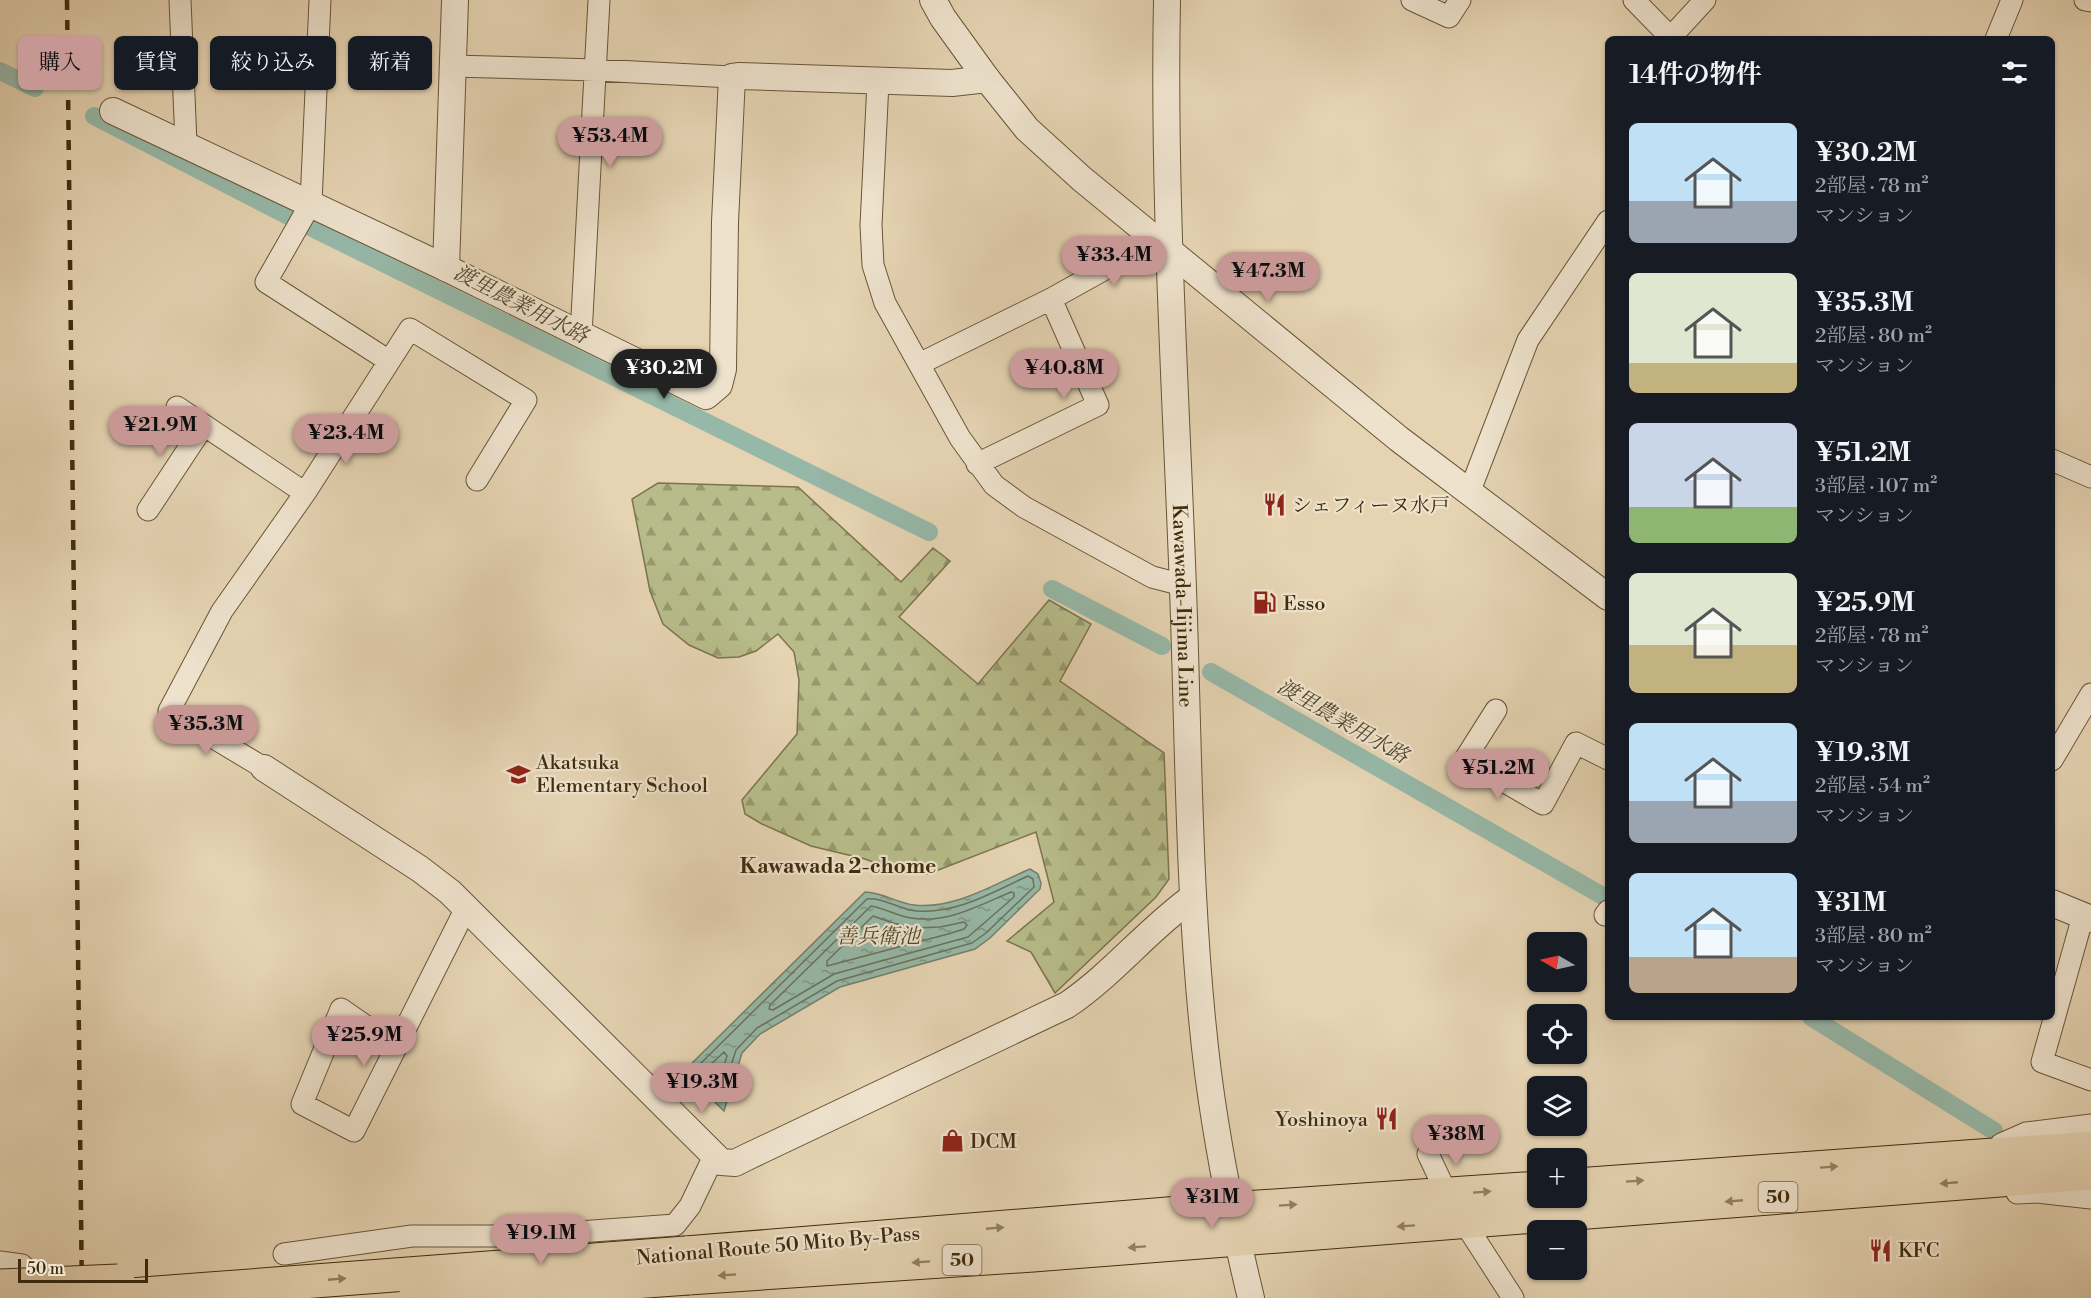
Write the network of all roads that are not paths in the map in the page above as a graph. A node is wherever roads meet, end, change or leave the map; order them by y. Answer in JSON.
{"nodes":[{"id":1,"x":180,"y":0,"type":"edge"},
{"id":2,"x":320,"y":0,"type":"edge"},
{"id":3,"x":454,"y":0,"type":"edge"},
{"id":4,"x":599,"y":0,"type":"edge"},
{"id":5,"x":933,"y":0,"type":"edge"},
{"id":6,"x":1167,"y":0,"type":"edge"},
{"id":7,"x":1412,"y":0,"type":"edge"},
{"id":8,"x":1460,"y":0,"type":"edge"},
{"id":9,"x":1634,"y":0,"type":"edge"},
{"id":10,"x":1704,"y":0,"type":"edge"},
{"id":11,"x":2012,"y":0,"type":"edge"},
{"id":12,"x":2085,"y":0,"type":"edge"},
{"id":13,"x":2091,"y":1,"type":"edge"},
{"id":14,"x":1670,"y":36,"type":"edge"},
{"id":15,"x":1674,"y":36,"type":"edge"},
{"id":16,"x":1997,"y":36,"type":"edge"},
{"id":17,"x":452,"y":66,"type":"junction"},
{"id":18,"x":596,"y":70,"type":"junction"},
{"id":19,"x":732,"y":77,"type":"junction"},
{"id":20,"x":987,"y":80,"type":"junction"},
{"id":21,"x":878,"y":82,"type":"junction"},
{"id":22,"x":113,"y":111,"type":"dead end"},
{"id":23,"x":186,"y":143,"type":"junction"},
{"id":24,"x":311,"y":204,"type":"junction"},
{"id":25,"x":1605,"y":225,"type":"edge"},
{"id":26,"x":1170,"y":249,"type":"junction"},
{"id":27,"x":446,"y":268,"type":"junction"},
{"id":28,"x":1051,"y":299,"type":"junction"},
{"id":29,"x":581,"y":335,"type":"junction"},
{"id":30,"x":389,"y":361,"type":"junction"},
{"id":31,"x":919,"y":364,"type":"junction"},
{"id":32,"x":177,"y":407,"type":"dead end"},
{"id":33,"x":204,"y":425,"type":"junction"},
{"id":34,"x":2055,"y":461,"type":"edge"},
{"id":35,"x":977,"y":464,"type":"junction"},
{"id":36,"x":2091,"y":477,"type":"edge"},
{"id":37,"x":477,"y":480,"type":"dead end"},
{"id":38,"x":305,"y":493,"type":"junction"},
{"id":39,"x":1469,"y":493,"type":"junction"},
{"id":40,"x":148,"y":510,"type":"dead end"},
{"id":41,"x":1183,"y":585,"type":"junction"},
{"id":42,"x":1605,"y":595,"type":"edge"},
{"id":43,"x":2091,"y":694,"type":"edge"},
{"id":44,"x":1496,"y":710,"type":"dead end"},
{"id":45,"x":2055,"y":755,"type":"edge"},
{"id":46,"x":1605,"y":758,"type":"edge"},
{"id":47,"x":264,"y":768,"type":"joint"},
{"id":48,"x":1193,"y":897,"type":"junction"},
{"id":49,"x":2055,"y":904,"type":"edge"},
{"id":50,"x":466,"y":908,"type":"junction"},
{"id":51,"x":2087,"y":918,"type":"edge"},
{"id":52,"x":396,"y":1047,"type":"junction"},
{"id":53,"x":2091,"y":1080,"type":"edge"},
{"id":54,"x":2091,"y":1125,"type":"edge"},
{"id":55,"x":2091,"y":1148,"type":"edge"},
{"id":56,"x":1428,"y":1154,"type":"dead end"},
{"id":57,"x":714,"y":1156,"type":"junction"},
{"id":58,"x":1993,"y":1167,"type":"junction"},
{"id":59,"x":2091,"y":1173,"type":"edge"},
{"id":60,"x":1587,"y":1185,"type":"edge"},
{"id":61,"x":1527,"y":1189,"type":"edge"},
{"id":62,"x":1447,"y":1194,"type":"junction"},
{"id":63,"x":2091,"y":1198,"type":"edge"},
{"id":64,"x":1464,"y":1222,"type":"junction"},
{"id":65,"x":1233,"y":1224,"type":"junction"},
{"id":66,"x":519,"y":1236,"type":"junction"},
{"id":67,"x":284,"y":1254,"type":"dead end"},
{"id":68,"x":0,"y":1262,"type":"edge"},
{"id":69,"x":687,"y":1265,"type":"junction"},
{"id":70,"x":0,"y":1286,"type":"edge"},
{"id":71,"x":258,"y":1286,"type":"junction"},
{"id":72,"x":34,"y":1298,"type":"edge"},
{"id":73,"x":90,"y":1298,"type":"edge"},
{"id":74,"x":415,"y":1298,"type":"edge"},
{"id":75,"x":525,"y":1298,"type":"edge"},
{"id":76,"x":1251,"y":1298,"type":"edge"},
{"id":77,"x":1513,"y":1298,"type":"edge"}],
"edges":[{"from":1,"to":23,"type":"street"},
{"from":2,"to":24,"type":"street"},
{"from":3,"to":17,"type":"street"},
{"from":4,"to":18,"type":"street"},
{"from":5,"to":20,"type":"street"},
{"from":6,"to":26,"type":"street","name":"Kawawada-Iijima Line"},
{"from":7,"to":8,"type":"street"},
{"from":9,"to":14,"type":"street"},
{"from":10,"to":15,"type":"street"},
{"from":11,"to":16,"type":"street"},
{"from":12,"to":13,"type":"street"},
{"from":17,"to":18,"type":"street"},
{"from":17,"to":27,"type":"street"},
{"from":18,"to":19,"type":"street"},
{"from":18,"to":29,"type":"street"},
{"from":19,"to":21,"type":"street"},
{"from":19,"to":29,"type":"street"},
{"from":20,"to":21,"type":"street"},
{"from":20,"to":26,"type":"street"},
{"from":21,"to":31,"type":"street"},
{"from":22,"to":23,"type":"street"},
{"from":23,"to":24,"type":"street"},
{"from":24,"to":27,"type":"street"},
{"from":24,"to":30,"type":"street"},
{"from":25,"to":39,"type":"street"},
{"from":26,"to":28,"type":"street"},
{"from":26,"to":39,"type":"street"},
{"from":26,"to":41,"type":"street","name":"Kawawada-Iijima Line"},
{"from":27,"to":29,"type":"street"},
{"from":28,"to":31,"type":"street"},
{"from":28,"to":35,"type":"street"},
{"from":30,"to":37,"type":"street"},
{"from":30,"to":38,"type":"street"},
{"from":31,"to":35,"type":"street"},
{"from":32,"to":33,"type":"street"},
{"from":33,"to":38,"type":"street"},
{"from":33,"to":40,"type":"street"},
{"from":34,"to":36,"type":"street"},
{"from":35,"to":41,"type":"street"},
{"from":38,"to":47,"type":"street"},
{"from":39,"to":42,"type":"street"},
{"from":41,"to":48,"type":"street","name":"Kawawada-Iijima Line"},
{"from":43,"to":45,"type":"street"},
{"from":44,"to":46,"type":"street"},
{"from":47,"to":50,"type":"street"},
{"from":48,"to":57,"type":"street"},
{"from":48,"to":65,"type":"street","name":"Kawawada-Iijima Line"},
{"from":49,"to":51,"type":"street"},
{"from":50,"to":52,"type":"street"},
{"from":50,"to":57,"type":"street"},
{"from":51,"to":53,"type":"street"},
{"from":52,"to":52,"type":"street"},
{"from":54,"to":58,"type":"street"},
{"from":55,"to":58,"type":"highway","name":"National Route 50 Mito By-Pass","number":"50"},
{"from":56,"to":62,"type":"street"},
{"from":57,"to":66,"type":"street"},
{"from":58,"to":59,"type":"highway","name":"National Route 50 Mito By-Pass","number":"50"},
{"from":60,"to":58,"type":"highway","name":"National Route 50 Mito By-Pass","number":"50","one_way":true},
{"from":58,"to":63,"type":"street"},
{"from":58,"to":64,"type":"highway","name":"National Route 50 Mito By-Pass","number":"50","one_way":true},
{"from":62,"to":61,"type":"highway","name":"National Route 50 Mito By-Pass","number":"50","one_way":true},
{"from":65,"to":62,"type":"highway","name":"National Route 50 Mito By-Pass","number":"50","one_way":true},
{"from":64,"to":65,"type":"highway","name":"National Route 50 Mito By-Pass","number":"50","one_way":true},
{"from":64,"to":77,"type":"street"},
{"from":65,"to":69,"type":"highway","name":"National Route 50 Mito By-Pass","number":"50"},
{"from":65,"to":76,"type":"street","name":"Kawawada-Iijima Line"},
{"from":66,"to":67,"type":"street"},
{"from":66,"to":75,"type":"street"},
{"from":68,"to":72,"type":"street"},
{"from":71,"to":69,"type":"highway","name":"National Route 50 Mito By-Pass","number":"50","one_way":true,"bridge":true},
{"from":69,"to":74,"type":"highway","name":"National Route 50 Mito By-Pass","number":"50","bridge":true},
{"from":70,"to":71,"type":"highway","bridge":true},
{"from":71,"to":73,"type":"highway","name":"National Route 50 Mito By-Pass","number":"50","bridge":true}]}
